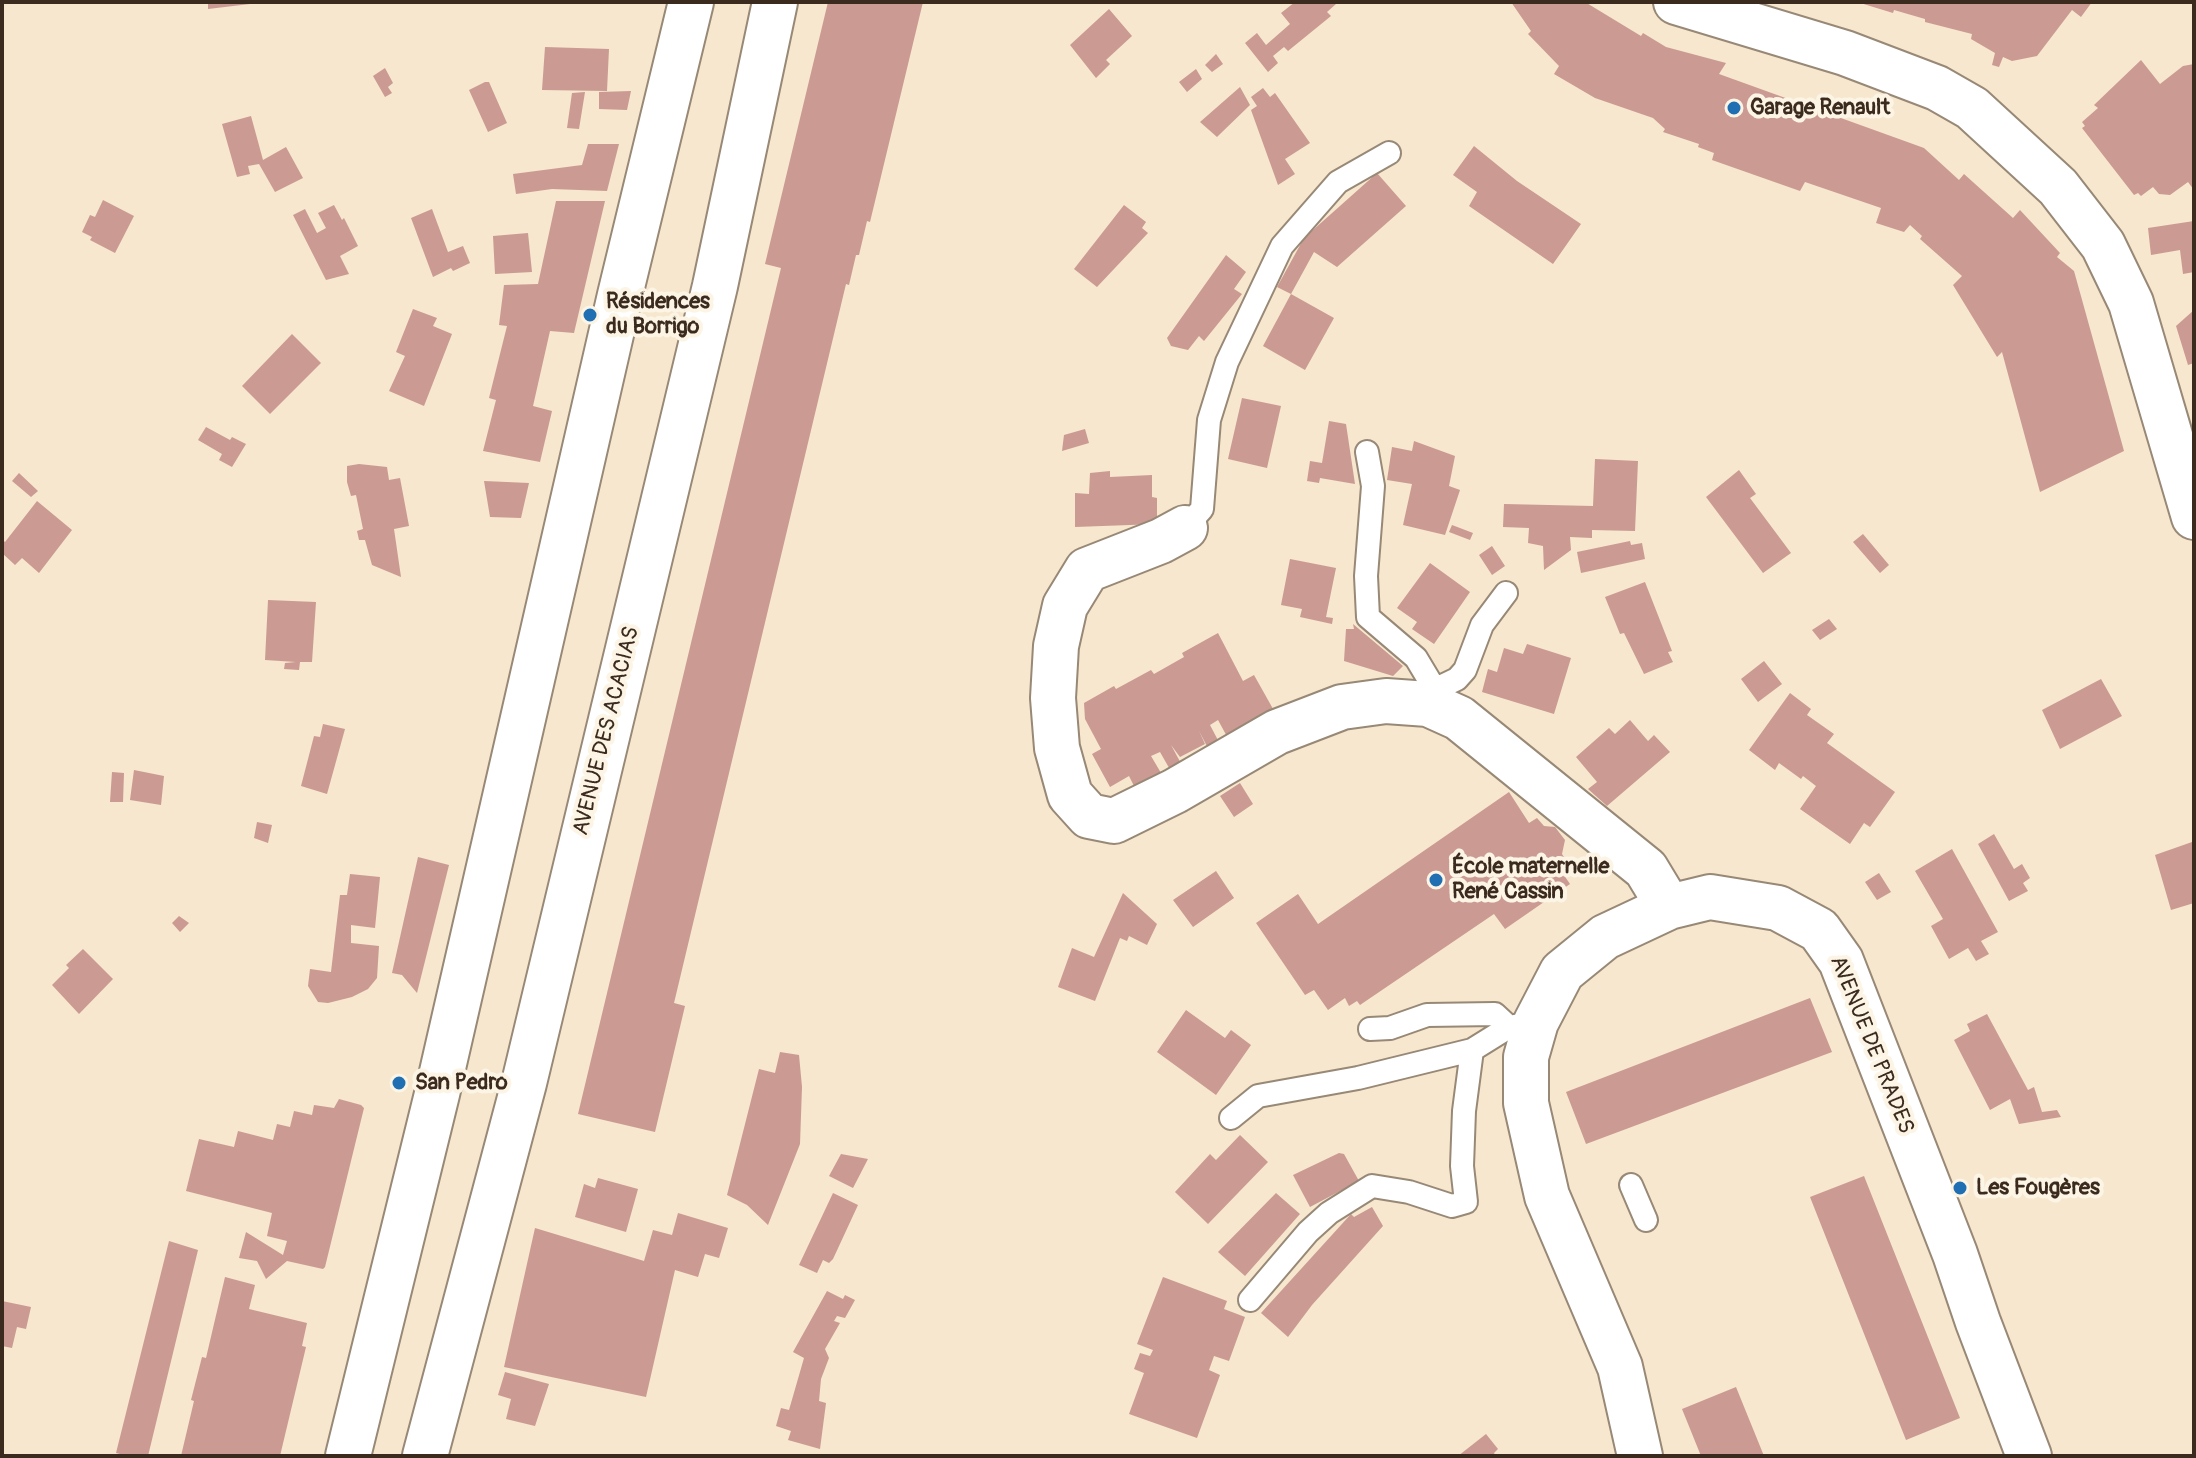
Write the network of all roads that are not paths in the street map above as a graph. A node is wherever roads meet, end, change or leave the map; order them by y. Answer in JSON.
{"nodes":[{"id":1,"x":691,"y":2,"type":"edge"},
{"id":2,"x":775,"y":2,"type":"edge"},
{"id":3,"x":1676,"y":2,"type":"edge"},
{"id":4,"x":1389,"y":153,"type":"dead end"},
{"id":5,"x":1367,"y":452,"type":"dead end"},
{"id":6,"x":2194,"y":517,"type":"edge"},
{"id":7,"x":1185,"y":528,"type":"joint"},
{"id":8,"x":1506,"y":593,"type":"dead end"},
{"id":9,"x":1429,"y":698,"type":"junction"},
{"id":10,"x":1669,"y":907,"type":"junction"},
{"id":11,"x":1522,"y":1024,"type":"junction"},
{"id":12,"x":1370,"y":1029,"type":"dead end"},
{"id":13,"x":1472,"y":1050,"type":"junction"},
{"id":14,"x":1231,"y":1118,"type":"dead end"},
{"id":15,"x":1631,"y":1185,"type":"dead end"},
{"id":16,"x":1646,"y":1220,"type":"dead end"},
{"id":17,"x":1250,"y":1300,"type":"dead end"},
{"id":18,"x":348,"y":1456,"type":"edge"},
{"id":19,"x":425,"y":1456,"type":"edge"},
{"id":20,"x":1640,"y":1456,"type":"edge"},
{"id":21,"x":2029,"y":1456,"type":"edge"}],
"edges":[{"from":1,"to":18,"type":"street"},
{"from":2,"to":19,"type":"street","name":"AVENUE DES ACACIAS"},
{"from":3,"to":6,"type":"street"},
{"from":4,"to":7,"type":"lane"},
{"from":5,"to":9,"type":"lane"},
{"from":7,"to":9,"type":"street"},
{"from":8,"to":9,"type":"lane"},
{"from":9,"to":10,"type":"street"},
{"from":10,"to":11,"type":"street","name":"AVENUE DE PRADES"},
{"from":10,"to":21,"type":"street","name":"AVENUE DE PRADES"},
{"from":11,"to":12,"type":"lane"},
{"from":11,"to":13,"type":"lane"},
{"from":11,"to":20,"type":"street","name":"AVENUE DE PRADES"},
{"from":13,"to":14,"type":"lane"},
{"from":13,"to":17,"type":"lane"},
{"from":15,"to":16,"type":"lane"}]}
